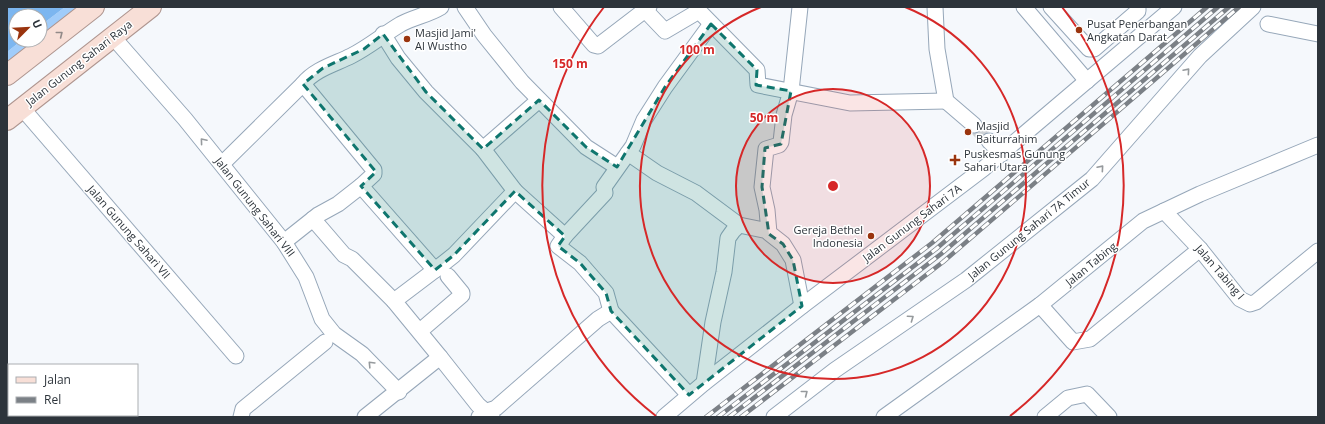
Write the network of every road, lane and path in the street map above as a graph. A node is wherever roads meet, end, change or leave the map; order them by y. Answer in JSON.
{"nodes":[{"id":1,"x":94,"y":7,"type":"edge"},
{"id":2,"x":151,"y":7,"type":"edge"},
{"id":3,"x":441,"y":7,"type":"edge"},
{"id":4,"x":466,"y":7,"type":"edge"},
{"id":5,"x":561,"y":7,"type":"edge"},
{"id":6,"x":800,"y":7,"type":"edge"},
{"id":7,"x":935,"y":7,"type":"edge"},
{"id":8,"x":1024,"y":7,"type":"edge"},
{"id":9,"x":1051,"y":7,"type":"edge"},
{"id":10,"x":1138,"y":7,"type":"edge"},
{"id":11,"x":1174,"y":7,"type":"edge"},
{"id":12,"x":1253,"y":7,"type":"edge"},
{"id":13,"x":647,"y":8,"type":"edge"},
{"id":14,"x":701,"y":9,"type":"edge"},
{"id":15,"x":711,"y":24,"type":"junction"},
{"id":16,"x":1268,"y":24,"type":"dead end"},
{"id":17,"x":1115,"y":31,"type":"junction"},
{"id":18,"x":383,"y":34,"type":"junction"},
{"id":19,"x":1318,"y":34,"type":"edge"},
{"id":20,"x":113,"y":37,"type":"junction"},
{"id":21,"x":1127,"y":47,"type":"junction"},
{"id":22,"x":7,"y":75,"type":"edge"},
{"id":23,"x":1087,"y":81,"type":"junction"},
{"id":24,"x":303,"y":84,"type":"junction"},
{"id":25,"x":791,"y":91,"type":"junction"},
{"id":26,"x":539,"y":100,"type":"junction"},
{"id":27,"x":946,"y":101,"type":"junction"},
{"id":28,"x":15,"y":114,"type":"edge"},
{"id":29,"x":974,"y":125,"type":"tunnel mouth"},
{"id":30,"x":989,"y":141,"type":"tunnel mouth"},
{"id":31,"x":1318,"y":145,"type":"edge"},
{"id":32,"x":483,"y":149,"type":"junction"},
{"id":33,"x":628,"y":153,"type":"junction"},
{"id":34,"x":1002,"y":154,"type":"junction"},
{"id":35,"x":222,"y":164,"type":"junction"},
{"id":36,"x":617,"y":167,"type":"junction"},
{"id":37,"x":361,"y":186,"type":"junction"},
{"id":38,"x":515,"y":191,"type":"junction"},
{"id":39,"x":1164,"y":211,"type":"junction"},
{"id":40,"x":313,"y":219,"type":"junction"},
{"id":41,"x":739,"y":225,"type":"junction"},
{"id":42,"x":768,"y":231,"type":"junction"},
{"id":43,"x":565,"y":236,"type":"junction"},
{"id":44,"x":284,"y":242,"type":"junction"},
{"id":45,"x":1200,"y":249,"type":"junction"},
{"id":46,"x":1318,"y":250,"type":"edge"},
{"id":47,"x":441,"y":273,"type":"junction"},
{"id":48,"x":394,"y":301,"type":"junction"},
{"id":49,"x":1040,"y":305,"type":"junction"},
{"id":50,"x":802,"y":306,"type":"junction"},
{"id":51,"x":611,"y":311,"type":"junction"},
{"id":52,"x":420,"y":331,"type":"junction"},
{"id":53,"x":325,"y":342,"type":"dead end"},
{"id":54,"x":236,"y":356,"type":"dead end"},
{"id":55,"x":440,"y":357,"type":"junction"},
{"id":56,"x":704,"y":383,"type":"junction"},
{"id":57,"x":398,"y":392,"type":"junction"},
{"id":58,"x":689,"y":395,"type":"junction"},
{"id":59,"x":486,"y":415,"type":"edge"},
{"id":60,"x":241,"y":417,"type":"edge"},
{"id":61,"x":365,"y":417,"type":"edge"},
{"id":62,"x":664,"y":417,"type":"edge"},
{"id":63,"x":774,"y":417,"type":"edge"},
{"id":64,"x":884,"y":417,"type":"edge"},
{"id":65,"x":1045,"y":417,"type":"edge"},
{"id":66,"x":1109,"y":417,"type":"edge"}],
"edges":[{"from":22,"to":1,"type":"main road","one_way":true},
{"from":2,"to":20,"type":"main road","name":"Jalan Gunung Sahari Raya"},
{"from":3,"to":18,"type":"street"},
{"from":4,"to":26,"type":"street"},
{"from":5,"to":13,"type":"street"},
{"from":6,"to":25,"type":"street"},
{"from":7,"to":27,"type":"street"},
{"from":8,"to":23,"type":"street"},
{"from":9,"to":17,"type":"street"},
{"from":10,"to":17,"type":"street"},
{"from":11,"to":21,"type":"street","name":"Jalan Gunung Sahari 7A"},
{"from":63,"to":12,"type":"street","name":"Jalan Gunung Sahari 7A Timur","one_way":true},
{"from":13,"to":14,"type":"street"},
{"from":14,"to":15,"type":"street"},
{"from":15,"to":25,"type":"street"},
{"from":15,"to":33,"type":"street"},
{"from":16,"to":19,"type":"street"},
{"from":17,"to":21,"type":"street"},
{"from":18,"to":24,"type":"street"},
{"from":18,"to":32,"type":"street"},
{"from":20,"to":28,"type":"main road","name":"Jalan Gunung Sahari Raya"},
{"from":35,"to":20,"type":"street","name":"Jalan Gunung Sahari VIII","one_way":true},
{"from":21,"to":23,"type":"street","name":"Jalan Gunung Sahari 7A"},
{"from":23,"to":34,"type":"street","name":"Jalan Gunung Sahari 7A"},
{"from":24,"to":35,"type":"street"},
{"from":24,"to":37,"type":"street"},
{"from":25,"to":27,"type":"street"},
{"from":25,"to":42,"type":"street"},
{"from":26,"to":32,"type":"street"},
{"from":26,"to":36,"type":"street"},
{"from":27,"to":29,"type":"street"},
{"from":28,"to":54,"type":"street","name":"Jalan Gunung Sahari VII"},
{"from":30,"to":34,"type":"street"},
{"from":31,"to":39,"type":"street","name":"Jalan Tabing"},
{"from":32,"to":38,"type":"street"},
{"from":33,"to":36,"type":"street"},
{"from":33,"to":41,"type":"street"},
{"from":34,"to":50,"type":"street","name":"Jalan Gunung Sahari 7A"},
{"from":35,"to":44,"type":"street","name":"Jalan Gunung Sahari VIII"},
{"from":36,"to":43,"type":"street"},
{"from":37,"to":40,"type":"street"},
{"from":37,"to":47,"type":"street"},
{"from":38,"to":43,"type":"street"},
{"from":38,"to":47,"type":"street"},
{"from":39,"to":45,"type":"street","name":"Jalan Tabing I"},
{"from":39,"to":49,"type":"street","name":"Jalan Tabing"},
{"from":40,"to":44,"type":"street"},
{"from":40,"to":48,"type":"street"},
{"from":41,"to":42,"type":"street"},
{"from":41,"to":56,"type":"street"},
{"from":42,"to":50,"type":"street"},
{"from":43,"to":51,"type":"street"},
{"from":57,"to":44,"type":"street","name":"Jalan Gunung Sahari VIII","one_way":true},
{"from":45,"to":46,"type":"street","name":"Jalan Tabing I"},
{"from":45,"to":49,"type":"street"},
{"from":47,"to":48,"type":"street"},
{"from":47,"to":52,"type":"street"},
{"from":48,"to":52,"type":"street"},
{"from":49,"to":64,"type":"street","name":"Jalan Tabing"},
{"from":50,"to":56,"type":"street","name":"Jalan Gunung Sahari 7A"},
{"from":51,"to":58,"type":"street"},
{"from":51,"to":59,"type":"street"},
{"from":52,"to":55,"type":"street"},
{"from":53,"to":60,"type":"street"},
{"from":55,"to":57,"type":"street"},
{"from":55,"to":59,"type":"street"},
{"from":56,"to":58,"type":"street","name":"Jalan Gunung Sahari 7A"},
{"from":57,"to":61,"type":"street"},
{"from":58,"to":62,"type":"street","name":"Jalan Gunung Sahari 7A"},
{"from":65,"to":66,"type":"street"}]}
